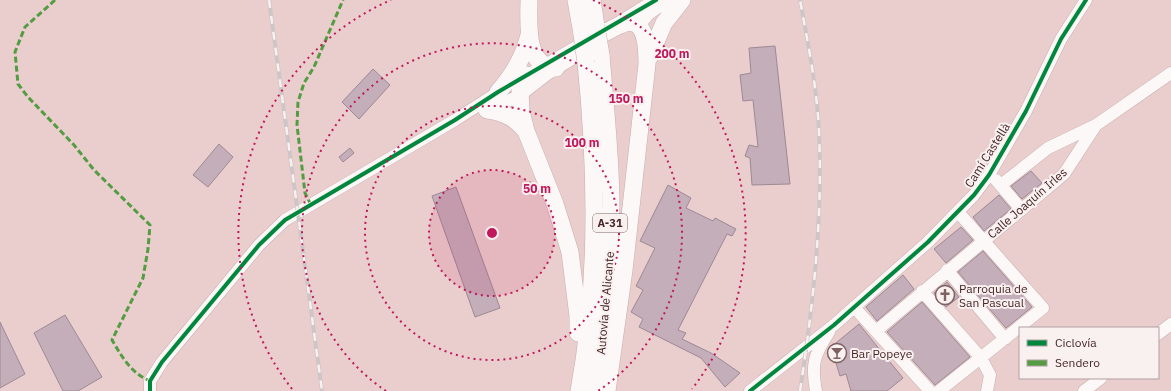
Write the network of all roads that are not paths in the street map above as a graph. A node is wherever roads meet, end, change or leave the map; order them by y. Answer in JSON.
{"nodes":[{"id":1,"x":529,"y":0,"type":"edge"},
{"id":2,"x":576,"y":0,"type":"edge"},
{"id":3,"x":592,"y":0,"type":"edge"},
{"id":4,"x":656,"y":0,"type":"edge"},
{"id":5,"x":664,"y":0,"type":"edge"},
{"id":6,"x":672,"y":0,"type":"edge"},
{"id":7,"x":682,"y":0,"type":"edge"},
{"id":8,"x":1086,"y":0,"type":"edge"},
{"id":9,"x":637,"y":20,"type":"junction"},
{"id":10,"x":530,"y":33,"type":"junction"},
{"id":11,"x":590,"y":33,"type":"junction"},
{"id":12,"x":593,"y":59,"type":"junction"},
{"id":13,"x":647,"y":64,"type":"junction"},
{"id":14,"x":551,"y":66,"type":"junction"},
{"id":15,"x":1171,"y":73,"type":"edge"},
{"id":16,"x":527,"y":75,"type":"junction"},
{"id":17,"x":498,"y":92,"type":"junction"},
{"id":18,"x":519,"y":96,"type":"junction"},
{"id":19,"x":487,"y":110,"type":"junction"},
{"id":20,"x":455,"y":120,"type":"junction"},
{"id":21,"x":1096,"y":125,"type":"junction"},
{"id":22,"x":526,"y":131,"type":"junction"},
{"id":23,"x":989,"y":175,"type":"junction"},
{"id":24,"x":1001,"y":185,"type":"junction"},
{"id":25,"x":1021,"y":209,"type":"junction"},
{"id":26,"x":958,"y":212,"type":"junction"},
{"id":27,"x":983,"y":241,"type":"junction"},
{"id":28,"x":947,"y":270,"type":"junction"},
{"id":29,"x":922,"y":291,"type":"junction"},
{"id":30,"x":854,"y":307,"type":"junction"},
{"id":31,"x":1171,"y":324,"type":"edge"},
{"id":32,"x":834,"y":325,"type":"junction"},
{"id":33,"x":1020,"y":327,"type":"edge"},
{"id":34,"x":1019,"y":328,"type":"edge"},
{"id":35,"x":876,"y":331,"type":"junction"},
{"id":36,"x":1159,"y":333,"type":"edge"},
{"id":37,"x":1005,"y":339,"type":"junction"},
{"id":38,"x":980,"y":358,"type":"junction"},
{"id":39,"x":584,"y":365,"type":"junction"},
{"id":40,"x":1100,"y":379,"type":"edge"},
{"id":41,"x":150,"y":391,"type":"edge"},
{"id":42,"x":578,"y":391,"type":"edge"},
{"id":43,"x":594,"y":391,"type":"edge"},
{"id":44,"x":607,"y":391,"type":"edge"},
{"id":45,"x":750,"y":391,"type":"edge"},
{"id":46,"x":816,"y":391,"type":"edge"},
{"id":47,"x":930,"y":391,"type":"edge"},
{"id":48,"x":939,"y":391,"type":"edge"},
{"id":49,"x":987,"y":391,"type":"edge"},
{"id":50,"x":1084,"y":391,"type":"edge"}],
"edges":[{"from":1,"to":10,"type":"highway"},
{"from":2,"to":11,"type":"highway","name":"Autovía de Alicante","number":"A-31"},
{"from":3,"to":11,"type":"highway","name":"Autovía de Alicante","number":"A-31"},
{"from":4,"to":11,"type":"street"},
{"from":5,"to":9,"type":"highway"},
{"from":6,"to":9,"type":"street"},
{"from":7,"to":13,"type":"highway"},
{"from":8,"to":23,"type":"street","name":"Camí Castellà"},
{"from":9,"to":11,"type":"highway"},
{"from":9,"to":13,"type":"highway"},
{"from":9,"to":14,"type":"street"},
{"from":10,"to":14,"type":"highway"},
{"from":10,"to":17,"type":"highway"},
{"from":11,"to":12,"type":"highway","name":"Autovía de Alicante","number":"A-31","bridge":true},
{"from":11,"to":14,"type":"street"},
{"from":12,"to":39,"type":"highway","name":"Autovía de Alicante","number":"A-31"},
{"from":12,"to":43,"type":"highway","name":"Autovía de Alicante","number":"A-31"},
{"from":13,"to":44,"type":"highway"},
{"from":14,"to":16,"type":"street"},
{"from":14,"to":18,"type":"street"},
{"from":15,"to":21,"type":"street"},
{"from":16,"to":17,"type":"street"},
{"from":16,"to":18,"type":"highway"},
{"from":17,"to":20,"type":"street"},
{"from":18,"to":19,"type":"street"},
{"from":18,"to":22,"type":"highway"},
{"from":19,"to":20,"type":"street"},
{"from":19,"to":22,"type":"highway"},
{"from":20,"to":41,"type":"street"},
{"from":21,"to":24,"type":"street"},
{"from":21,"to":25,"type":"street","name":"Calle Joaquín Irles"},
{"from":22,"to":39,"type":"highway"},
{"from":23,"to":24,"type":"street"},
{"from":23,"to":26,"type":"street","name":"Camí Castellà"},
{"from":24,"to":25,"type":"street"},
{"from":25,"to":27,"type":"street","name":"Calle Joaquín Irles"},
{"from":26,"to":27,"type":"street"},
{"from":26,"to":30,"type":"street","name":"Camí Castellà"},
{"from":27,"to":28,"type":"street","name":"Calle Joaquín Irles"},
{"from":27,"to":33,"type":"street"},
{"from":28,"to":29,"type":"street","name":"Calle Joaquín Irles"},
{"from":28,"to":37,"type":"street"},
{"from":29,"to":35,"type":"street","name":"Calle Joaquín Irles"},
{"from":29,"to":38,"type":"street"},
{"from":30,"to":32,"type":"street","name":"Camí Castellà"},
{"from":30,"to":35,"type":"street"},
{"from":31,"to":36,"type":"street"},
{"from":32,"to":45,"type":"street"},
{"from":32,"to":46,"type":"street"},
{"from":34,"to":37,"type":"street"},
{"from":35,"to":47,"type":"street"},
{"from":37,"to":38,"type":"street"},
{"from":38,"to":48,"type":"street"},
{"from":38,"to":49,"type":"street"},
{"from":39,"to":42,"type":"highway","name":"Autovía de Alicante","number":"A-31"},
{"from":40,"to":50,"type":"street"}]}
